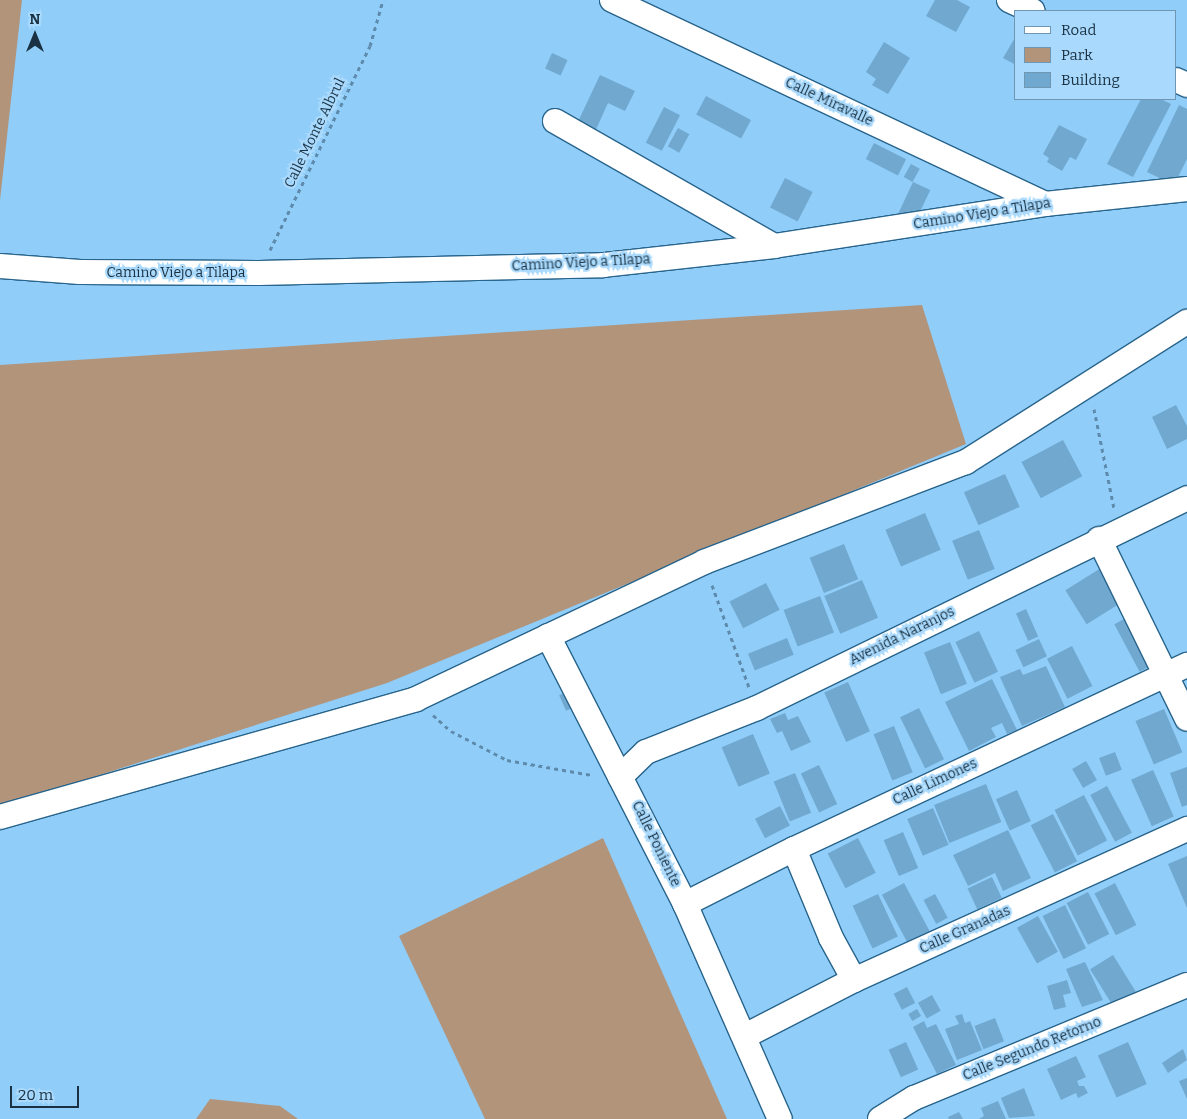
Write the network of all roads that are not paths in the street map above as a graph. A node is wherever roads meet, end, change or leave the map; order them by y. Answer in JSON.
{"nodes":[{"id":1,"x":612,"y":0,"type":"edge"},
{"id":2,"x":1009,"y":0,"type":"edge"},
{"id":3,"x":1031,"y":10,"type":"edge"},
{"id":4,"x":555,"y":121,"type":"dead end"},
{"id":5,"x":1187,"y":190,"type":"edge"},
{"id":6,"x":1045,"y":204,"type":"junction"},
{"id":7,"x":774,"y":246,"type":"junction"},
{"id":8,"x":0,"y":266,"type":"edge"},
{"id":9,"x":1187,"y":322,"type":"edge"},
{"id":10,"x":1187,"y":498,"type":"edge"},
{"id":11,"x":1099,"y":539,"type":"junction"},
{"id":12,"x":548,"y":636,"type":"junction"},
{"id":13,"x":1187,"y":665,"type":"edge"},
{"id":14,"x":1165,"y":674,"type":"junction"},
{"id":15,"x":1187,"y":719,"type":"edge"},
{"id":16,"x":620,"y":777,"type":"junction"},
{"id":17,"x":0,"y":818,"type":"edge"},
{"id":18,"x":1187,"y":829,"type":"edge"},
{"id":19,"x":794,"y":849,"type":"junction"},
{"id":20,"x":686,"y":904,"type":"junction"},
{"id":21,"x":854,"y":980,"type":"junction"},
{"id":22,"x":1187,"y":985,"type":"edge"},
{"id":23,"x":745,"y":1036,"type":"junction"},
{"id":24,"x":780,"y":1119,"type":"edge"},
{"id":25,"x":880,"y":1119,"type":"edge"}],
"edges":[{"from":1,"to":6,"type":"street","name":"Calle Miravalle"},
{"from":2,"to":3,"type":"street"},
{"from":4,"to":7,"type":"street"},
{"from":5,"to":6,"type":"street","name":"Camino Viejo a Tilapa"},
{"from":6,"to":7,"type":"street","name":"Camino Viejo a Tilapa"},
{"from":7,"to":8,"type":"street","name":"Camino Viejo a Tilapa"},
{"from":9,"to":12,"type":"street"},
{"from":10,"to":11,"type":"street","name":"Avenida Naranjos"},
{"from":11,"to":14,"type":"street"},
{"from":11,"to":16,"type":"street","name":"Avenida Naranjos"},
{"from":12,"to":16,"type":"street","name":"Calle Poniente"},
{"from":12,"to":17,"type":"street"},
{"from":13,"to":14,"type":"street","name":"Calle Limones"},
{"from":14,"to":15,"type":"street"},
{"from":14,"to":19,"type":"street","name":"Calle Limones"},
{"from":16,"to":20,"type":"street","name":"Calle Poniente"},
{"from":18,"to":21,"type":"street","name":"Calle Granadas"},
{"from":19,"to":20,"type":"street","name":"Calle Limones"},
{"from":19,"to":21,"type":"street"},
{"from":20,"to":23,"type":"street","name":"Calle Poniente"},
{"from":21,"to":23,"type":"street","name":"Calle Granadas"},
{"from":22,"to":25,"type":"street","name":"Calle Segundo Retorno"},
{"from":23,"to":24,"type":"street","name":"Calle Poniente"}]}
